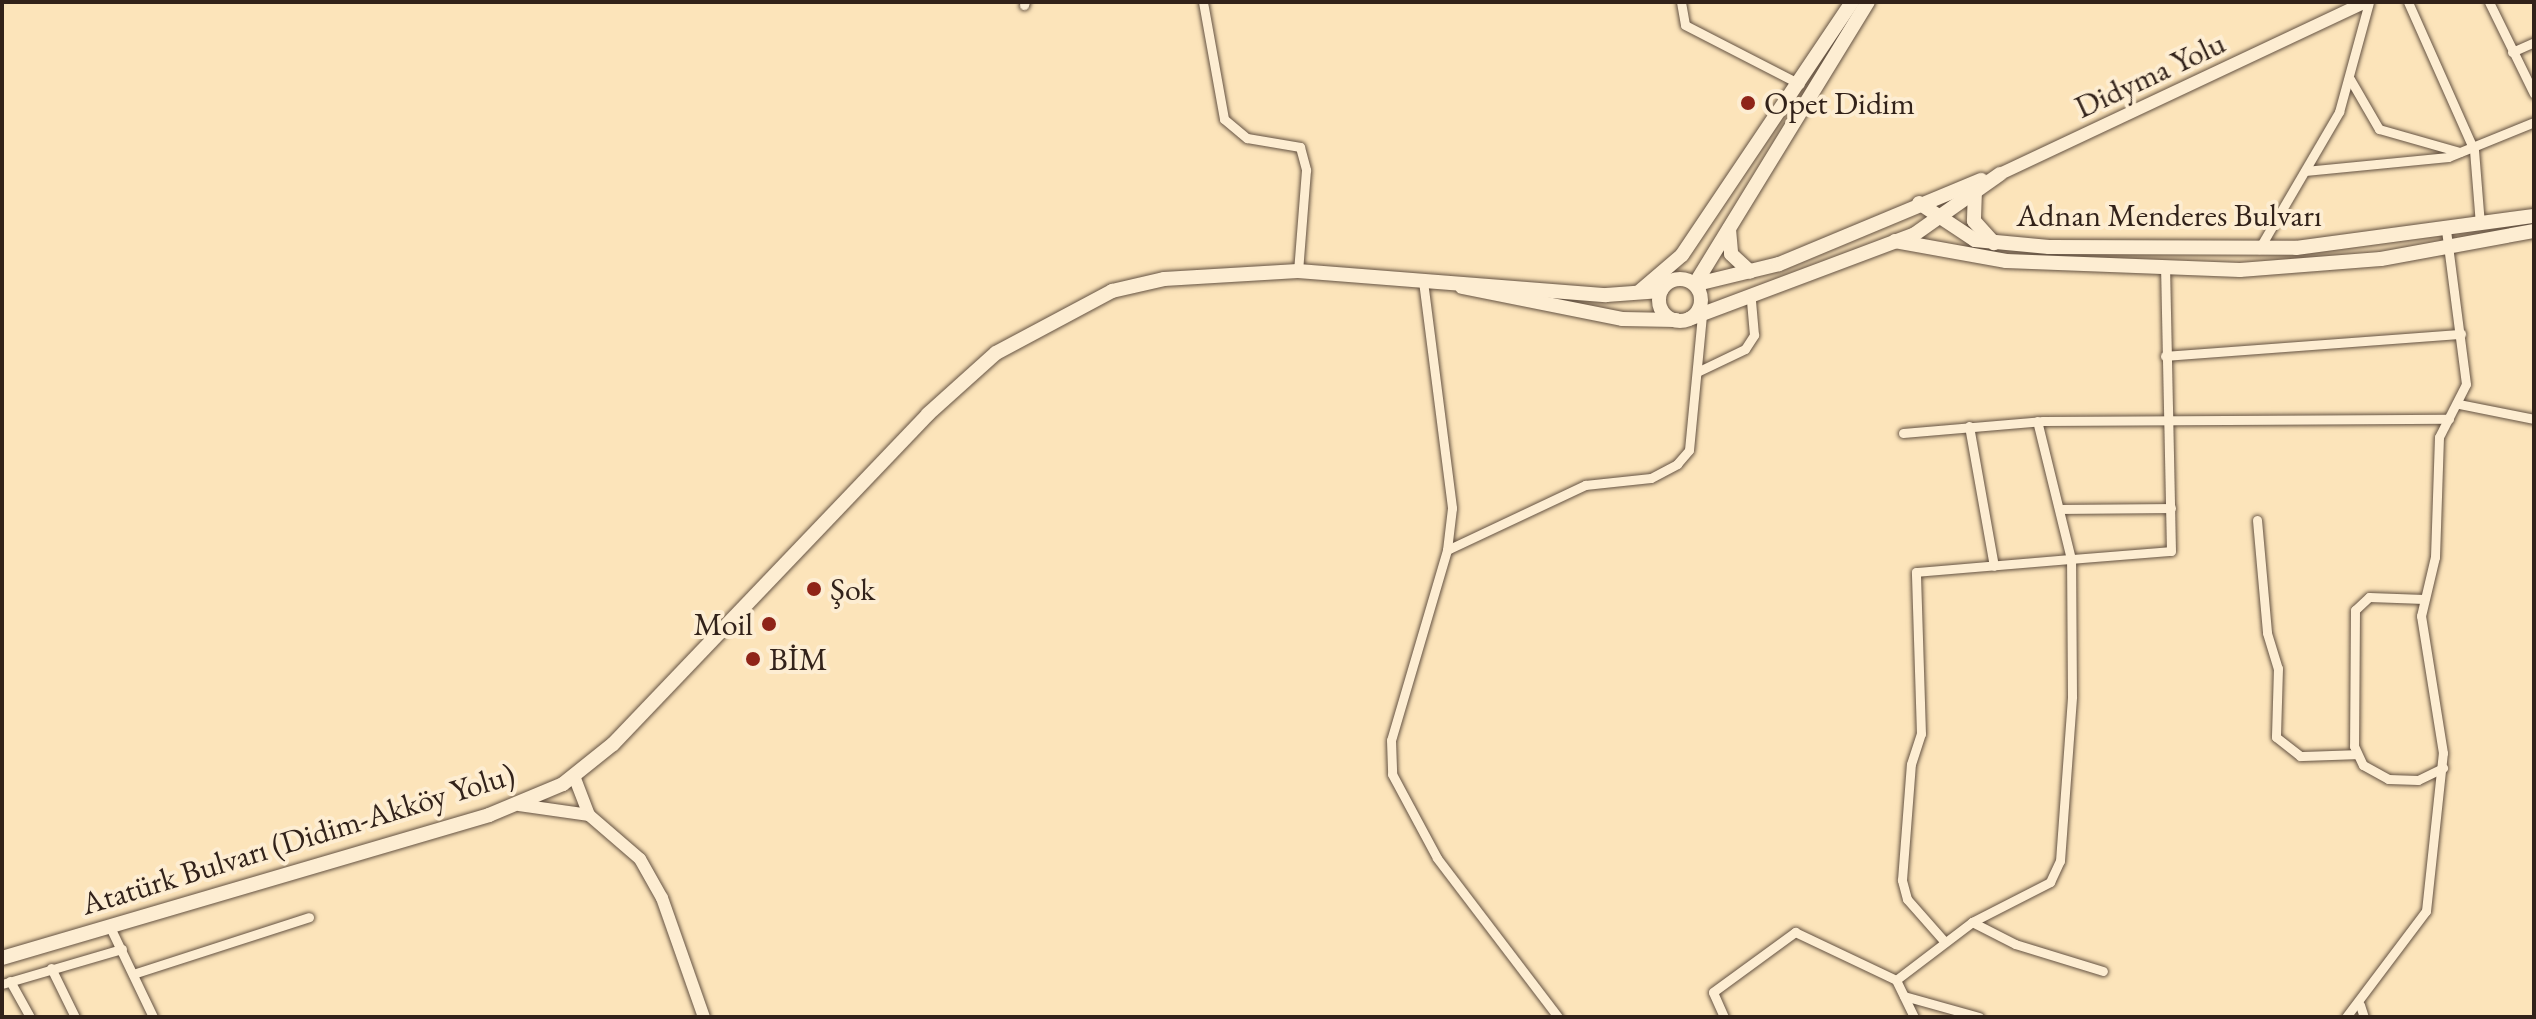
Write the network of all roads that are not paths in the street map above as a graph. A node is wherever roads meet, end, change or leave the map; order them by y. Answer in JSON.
{"nodes":[{"id":1,"x":1203,"y":2,"type":"edge"},
{"id":2,"x":1681,"y":2,"type":"edge"},
{"id":3,"x":1852,"y":2,"type":"edge"},
{"id":4,"x":1868,"y":2,"type":"edge"},
{"id":5,"x":2368,"y":2,"type":"edge"},
{"id":6,"x":2408,"y":2,"type":"edge"},
{"id":7,"x":2489,"y":2,"type":"edge"},
{"id":8,"x":2534,"y":42,"type":"edge"},
{"id":9,"x":2512,"y":52,"type":"junction"},
{"id":10,"x":2350,"y":79,"type":"junction"},
{"id":11,"x":1800,"y":84,"type":"junction"},
{"id":12,"x":2534,"y":94,"type":"edge"},
{"id":13,"x":2534,"y":122,"type":"edge"},
{"id":14,"x":2474,"y":150,"type":"junction"},
{"id":15,"x":2463,"y":153,"type":"junction"},
{"id":16,"x":2305,"y":171,"type":"junction"},
{"id":17,"x":2000,"y":174,"type":"junction"},
{"id":18,"x":1975,"y":190,"type":"junction"},
{"id":19,"x":1919,"y":203,"type":"junction"},
{"id":20,"x":2534,"y":216,"type":"edge"},
{"id":21,"x":1730,"y":218,"type":"junction"},
{"id":22,"x":1888,"y":218,"type":"junction"},
{"id":23,"x":1940,"y":218,"type":"junction"},
{"id":24,"x":2480,"y":225,"type":"junction"},
{"id":25,"x":2534,"y":231,"type":"edge"},
{"id":26,"x":2447,"y":238,"type":"junction"},
{"id":27,"x":1895,"y":241,"type":"junction"},
{"id":28,"x":1995,"y":243,"type":"junction"},
{"id":29,"x":2259,"y":249,"type":"junction"},
{"id":30,"x":1682,"y":255,"type":"junction"},
{"id":31,"x":2165,"y":269,"type":"junction"},
{"id":32,"x":1298,"y":271,"type":"junction"},
{"id":33,"x":1750,"y":272,"type":"junction"},
{"id":34,"x":1673,"y":280,"type":"junction"},
{"id":35,"x":1423,"y":281,"type":"junction"},
{"id":36,"x":1450,"y":283,"type":"junction"},
{"id":37,"x":1695,"y":284,"type":"junction"},
{"id":38,"x":1661,"y":291,"type":"junction"},
{"id":39,"x":1633,"y":295,"type":"junction"},
{"id":40,"x":1751,"y":298,"type":"junction"},
{"id":41,"x":1689,"y":318,"type":"junction"},
{"id":42,"x":2461,"y":334,"type":"junction"},
{"id":43,"x":2165,"y":356,"type":"junction"},
{"id":44,"x":1697,"y":372,"type":"junction"},
{"id":45,"x":2459,"y":404,"type":"junction"},
{"id":46,"x":2449,"y":419,"type":"junction"},
{"id":47,"x":2534,"y":419,"type":"edge"},
{"id":48,"x":2037,"y":421,"type":"junction"},
{"id":49,"x":2163,"y":421,"type":"junction"},
{"id":50,"x":1969,"y":426,"type":"junction"},
{"id":51,"x":1903,"y":433,"type":"dead end"},
{"id":52,"x":2171,"y":508,"type":"junction"},
{"id":53,"x":2061,"y":509,"type":"junction"},
{"id":54,"x":2257,"y":520,"type":"dead end"},
{"id":55,"x":1447,"y":550,"type":"junction"},
{"id":56,"x":2071,"y":559,"type":"junction"},
{"id":57,"x":1994,"y":566,"type":"junction"},
{"id":58,"x":2424,"y":599,"type":"junction"},
{"id":59,"x":2356,"y":754,"type":"junction"},
{"id":60,"x":2443,"y":768,"type":"junction"},
{"id":61,"x":574,"y":776,"type":"junction"},
{"id":62,"x":519,"y":805,"type":"junction"},
{"id":63,"x":589,"y":815,"type":"junction"},
{"id":64,"x":309,"y":917,"type":"dead end"},
{"id":65,"x":1972,"y":922,"type":"junction"},
{"id":66,"x":109,"y":925,"type":"junction"},
{"id":67,"x":1944,"y":941,"type":"junction"},
{"id":68,"x":122,"y":949,"type":"junction"},
{"id":69,"x":2,"y":958,"type":"edge"},
{"id":70,"x":51,"y":968,"type":"junction"},
{"id":71,"x":2103,"y":971,"type":"dead end"},
{"id":72,"x":133,"y":974,"type":"junction"},
{"id":73,"x":1896,"y":980,"type":"junction"},
{"id":74,"x":6,"y":983,"type":"edge"},
{"id":75,"x":1904,"y":996,"type":"junction"},
{"id":76,"x":2360,"y":1005,"type":"junction"},
{"id":77,"x":30,"y":1017,"type":"edge"},
{"id":78,"x":75,"y":1017,"type":"edge"},
{"id":79,"x":153,"y":1017,"type":"edge"},
{"id":80,"x":704,"y":1017,"type":"edge"},
{"id":81,"x":1558,"y":1017,"type":"edge"},
{"id":82,"x":1724,"y":1017,"type":"edge"},
{"id":83,"x":1914,"y":1017,"type":"edge"},
{"id":84,"x":1979,"y":1017,"type":"edge"},
{"id":85,"x":2346,"y":1017,"type":"edge"},
{"id":86,"x":2364,"y":1017,"type":"edge"}],
"edges":[{"from":1,"to":32,"type":"street"},
{"from":2,"to":11,"type":"street"},
{"from":3,"to":11,"type":"main road"},
{"from":4,"to":21,"type":"main road"},
{"from":5,"to":10,"type":"street"},
{"from":5,"to":17,"type":"street","name":"Didyma Yolu"},
{"from":6,"to":14,"type":"street"},
{"from":7,"to":9,"type":"street"},
{"from":8,"to":9,"type":"street"},
{"from":9,"to":12,"type":"street"},
{"from":10,"to":15,"type":"street"},
{"from":10,"to":16,"type":"street"},
{"from":11,"to":30,"type":"main road"},
{"from":13,"to":14,"type":"street"},
{"from":14,"to":15,"type":"street"},
{"from":14,"to":24,"type":"street"},
{"from":15,"to":16,"type":"street"},
{"from":16,"to":29,"type":"street"},
{"from":17,"to":18,"type":"main road"},
{"from":17,"to":19,"type":"main road"},
{"from":18,"to":23,"type":"main road"},
{"from":18,"to":28,"type":"main road"},
{"from":19,"to":22,"type":"main road"},
{"from":19,"to":23,"type":"main road","name":"Adnan Menderes Bulvarı"},
{"from":20,"to":24,"type":"main road","name":"Adnan Menderes Bulvarı"},
{"from":21,"to":33,"type":"main road"},
{"from":21,"to":37,"type":"main road"},
{"from":22,"to":27,"type":"main road"},
{"from":22,"to":33,"type":"main road"},
{"from":23,"to":27,"type":"main road"},
{"from":23,"to":28,"type":"main road","name":"Adnan Menderes Bulvarı"},
{"from":24,"to":26,"type":"main road","name":"Adnan Menderes Bulvarı"},
{"from":25,"to":26,"type":"main road","name":"Adnan Menderes Bulvarı"},
{"from":26,"to":29,"type":"main road","name":"Adnan Menderes Bulvarı"},
{"from":26,"to":31,"type":"main road","name":"Adnan Menderes Bulvarı"},
{"from":26,"to":42,"type":"street"},
{"from":27,"to":31,"type":"main road","name":"Adnan Menderes Bulvarı"},
{"from":27,"to":40,"type":"main road"},
{"from":28,"to":29,"type":"main road","name":"Adnan Menderes Bulvarı"},
{"from":30,"to":34,"type":"main road"},
{"from":30,"to":39,"type":"main road"},
{"from":31,"to":43,"type":"street"},
{"from":32,"to":35,"type":"main road","name":"Atatürk Bulvarı (Didim-Akköy Yolu)"},
{"from":32,"to":61,"type":"main road","name":"Atatürk Bulvarı (Didim-Akköy Yolu)"},
{"from":33,"to":37,"type":"main road"},
{"from":34,"to":37,"type":"main road"},
{"from":34,"to":38,"type":"main road"},
{"from":35,"to":36,"type":"main road","name":"Atatürk Bulvarı (Didim-Akköy Yolu)"},
{"from":35,"to":55,"type":"street"},
{"from":36,"to":39,"type":"main road"},
{"from":36,"to":41,"type":"main road"},
{"from":37,"to":41,"type":"main road"},
{"from":38,"to":39,"type":"main road"},
{"from":38,"to":41,"type":"main road"},
{"from":40,"to":41,"type":"main road"},
{"from":40,"to":44,"type":"street"},
{"from":41,"to":44,"type":"street"},
{"from":42,"to":43,"type":"street"},
{"from":42,"to":45,"type":"street"},
{"from":43,"to":49,"type":"street"},
{"from":44,"to":55,"type":"street"},
{"from":45,"to":46,"type":"street"},
{"from":45,"to":47,"type":"street"},
{"from":46,"to":49,"type":"street"},
{"from":46,"to":58,"type":"street"},
{"from":48,"to":49,"type":"street"},
{"from":48,"to":50,"type":"street"},
{"from":48,"to":53,"type":"street"},
{"from":49,"to":52,"type":"street"},
{"from":50,"to":51,"type":"street"},
{"from":50,"to":57,"type":"street"},
{"from":52,"to":53,"type":"street"},
{"from":52,"to":56,"type":"street"},
{"from":53,"to":56,"type":"street"},
{"from":54,"to":59,"type":"street"},
{"from":55,"to":81,"type":"street"},
{"from":56,"to":57,"type":"street"},
{"from":56,"to":65,"type":"street"},
{"from":57,"to":67,"type":"street"},
{"from":58,"to":59,"type":"street"},
{"from":58,"to":60,"type":"street"},
{"from":59,"to":60,"type":"street"},
{"from":60,"to":76,"type":"street"},
{"from":61,"to":62,"type":"main road","name":"Atatürk Bulvarı (Didim-Akköy Yolu)"},
{"from":61,"to":63,"type":"street"},
{"from":62,"to":63,"type":"street"},
{"from":62,"to":66,"type":"main road","name":"Atatürk Bulvarı (Didim-Akköy Yolu)"},
{"from":63,"to":80,"type":"street"},
{"from":64,"to":72,"type":"street"},
{"from":65,"to":67,"type":"street"},
{"from":65,"to":71,"type":"street"},
{"from":66,"to":68,"type":"street"},
{"from":66,"to":69,"type":"main road","name":"Atatürk Bulvarı (Didim-Akköy Yolu)"},
{"from":67,"to":73,"type":"street"},
{"from":68,"to":70,"type":"street"},
{"from":68,"to":72,"type":"street"},
{"from":70,"to":74,"type":"street"},
{"from":70,"to":78,"type":"street"},
{"from":72,"to":79,"type":"street"},
{"from":73,"to":75,"type":"street"},
{"from":73,"to":82,"type":"street"},
{"from":74,"to":77,"type":"street"},
{"from":75,"to":83,"type":"street"},
{"from":75,"to":84,"type":"street"},
{"from":76,"to":85,"type":"street"},
{"from":76,"to":86,"type":"street"}]}
